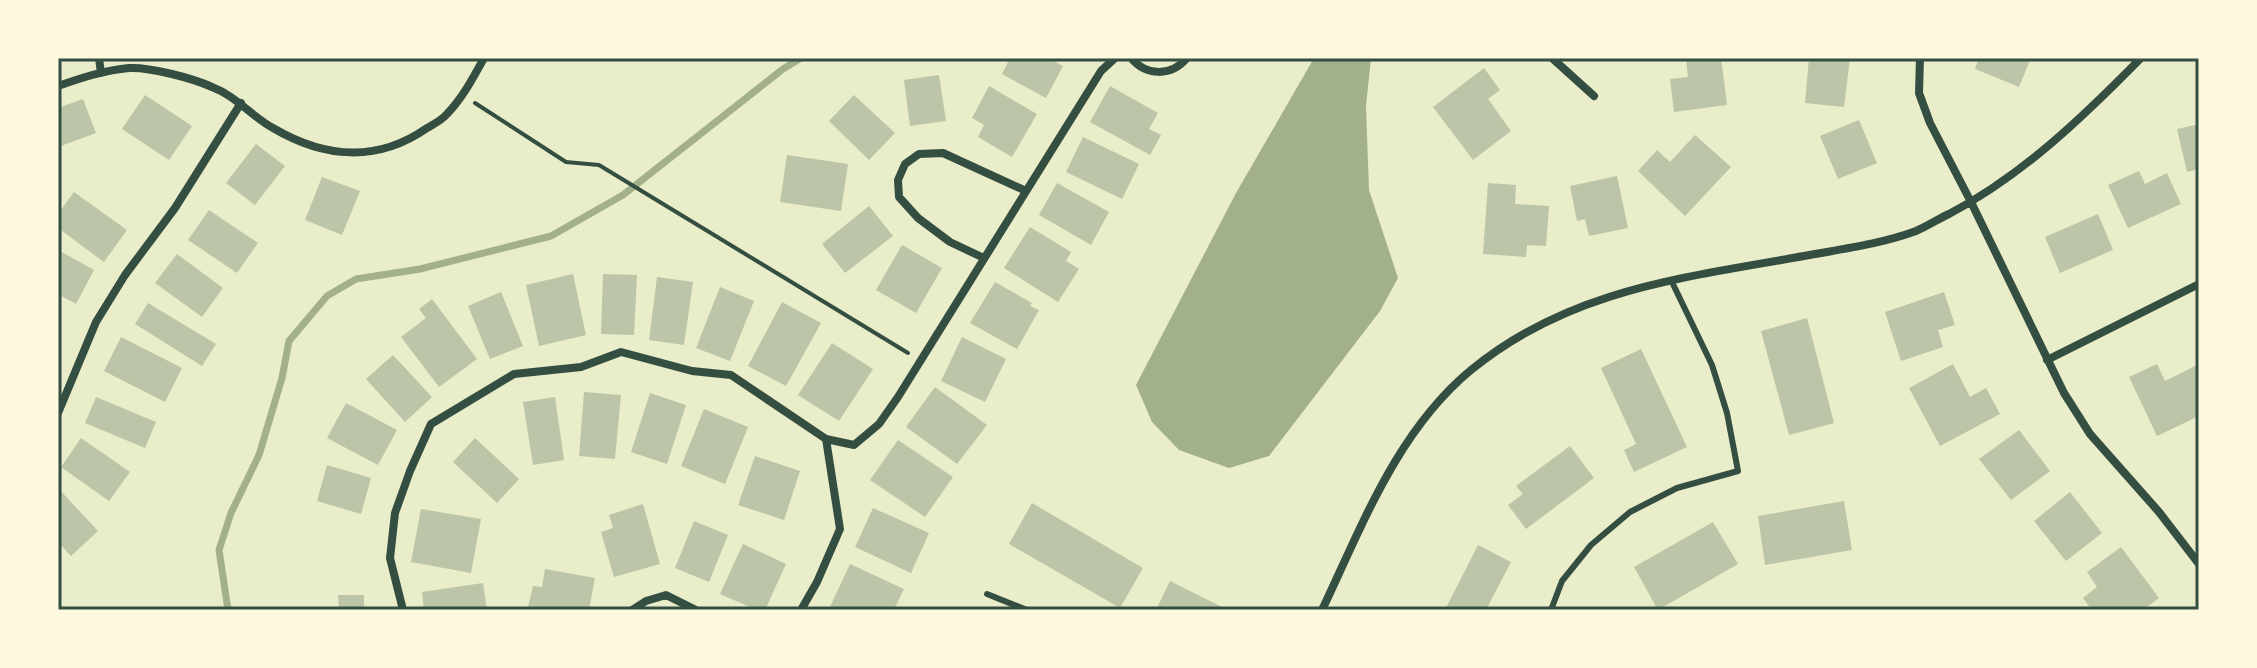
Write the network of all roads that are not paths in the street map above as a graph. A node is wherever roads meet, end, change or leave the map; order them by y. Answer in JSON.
{"nodes":[{"id":1,"x":99,"y":58,"type":"edge"},
{"id":2,"x":484,"y":58,"type":"edge"},
{"id":3,"x":1115,"y":58,"type":"edge"},
{"id":4,"x":1131,"y":58,"type":"edge"},
{"id":5,"x":1187,"y":58,"type":"edge"},
{"id":6,"x":1552,"y":58,"type":"edge"},
{"id":7,"x":1920,"y":58,"type":"edge"},
{"id":8,"x":2141,"y":58,"type":"edge"},
{"id":9,"x":101,"y":73,"type":"junction"},
{"id":10,"x":58,"y":86,"type":"edge"},
{"id":11,"x":1594,"y":96,"type":"dead end"},
{"id":12,"x":241,"y":103,"type":"junction"},
{"id":13,"x":1026,"y":191,"type":"junction"},
{"id":14,"x":1971,"y":202,"type":"junction"},
{"id":15,"x":984,"y":258,"type":"junction"},
{"id":16,"x":1671,"y":280,"type":"junction"},
{"id":17,"x":2199,"y":284,"type":"edge"},
{"id":18,"x":2047,"y":360,"type":"junction"},
{"id":19,"x":58,"y":413,"type":"edge"},
{"id":20,"x":826,"y":439,"type":"junction"},
{"id":21,"x":2199,"y":564,"type":"edge"},
{"id":22,"x":987,"y":594,"type":"dead end"},
{"id":23,"x":403,"y":610,"type":"edge"},
{"id":24,"x":632,"y":610,"type":"edge"},
{"id":25,"x":696,"y":610,"type":"edge"},
{"id":26,"x":801,"y":610,"type":"edge"},
{"id":27,"x":1027,"y":610,"type":"edge"},
{"id":28,"x":1322,"y":610,"type":"edge"},
{"id":29,"x":1551,"y":610,"type":"edge"}],
"edges":[{"from":1,"to":9,"type":"street"},
{"from":2,"to":12,"type":"street"},
{"from":3,"to":13,"type":"street"},
{"from":4,"to":5,"type":"street"},
{"from":6,"to":11,"type":"street"},
{"from":7,"to":14,"type":"street"},
{"from":8,"to":14,"type":"street"},
{"from":9,"to":10,"type":"street"},
{"from":9,"to":12,"type":"street"},
{"from":12,"to":19,"type":"street"},
{"from":13,"to":15,"type":"street"},
{"from":13,"to":15,"type":"street"},
{"from":14,"to":16,"type":"street"},
{"from":14,"to":18,"type":"street"},
{"from":15,"to":20,"type":"street"},
{"from":16,"to":28,"type":"street"},
{"from":16,"to":29,"type":"lane"},
{"from":17,"to":18,"type":"street"},
{"from":18,"to":21,"type":"street"},
{"from":20,"to":23,"type":"street"},
{"from":20,"to":26,"type":"street"},
{"from":22,"to":27,"type":"lane"},
{"from":24,"to":25,"type":"street"}]}
